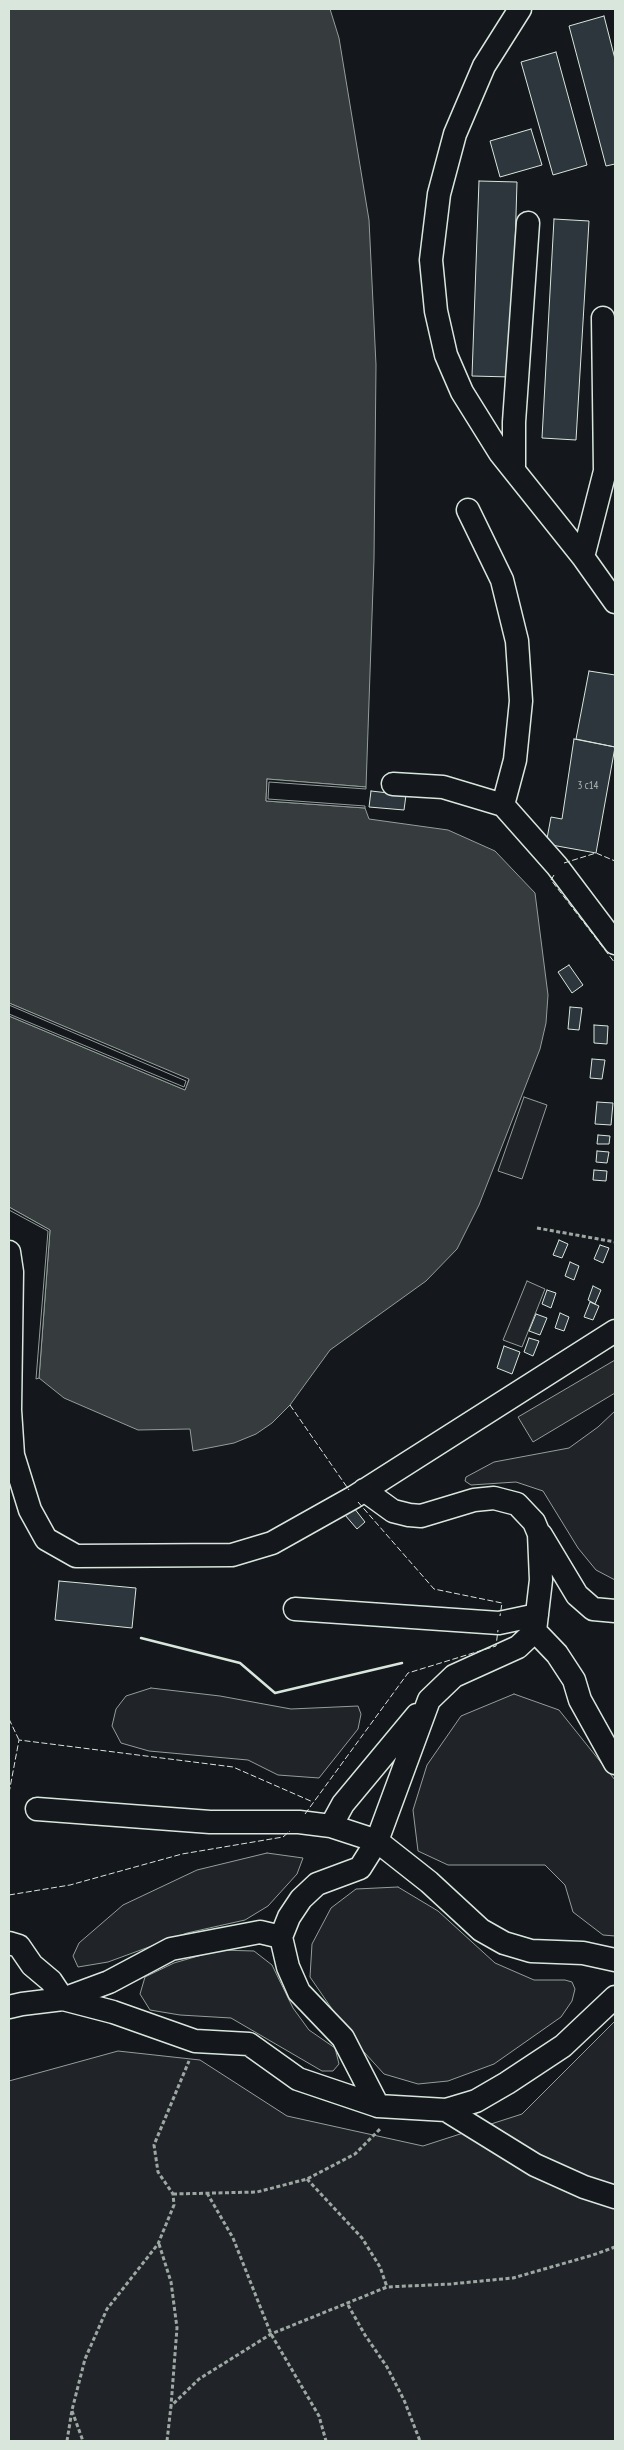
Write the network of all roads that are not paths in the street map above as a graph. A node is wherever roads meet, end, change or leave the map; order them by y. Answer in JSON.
{"nodes":[{"id":1,"x":520,"y":9,"type":"edge"},
{"id":2,"x":528,"y":223,"type":"dead end"},
{"id":3,"x":603,"y":318,"type":"dead end"},
{"id":4,"x":514,"y":470,"type":"junction"},
{"id":5,"x":468,"y":510,"type":"dead end"},
{"id":6,"x":584,"y":557,"type":"junction"},
{"id":7,"x":615,"y":602,"type":"edge"},
{"id":8,"x":393,"y":784,"type":"dead end"},
{"id":9,"x":503,"y":805,"type":"junction"},
{"id":10,"x":615,"y":943,"type":"edge"},
{"id":11,"x":9,"y":1252,"type":"edge"},
{"id":12,"x":615,"y":1331,"type":"edge"},
{"id":13,"x":364,"y":1490,"type":"junction"},
{"id":14,"x":539,"y":1534,"type":"junction"},
{"id":15,"x":295,"y":1609,"type":"dead end"},
{"id":16,"x":615,"y":1611,"type":"edge"},
{"id":17,"x":536,"y":1623,"type":"junction"},
{"id":18,"x":429,"y":1700,"type":"junction"},
{"id":19,"x":615,"y":1763,"type":"edge"},
{"id":20,"x":37,"y":1809,"type":"dead end"},
{"id":21,"x":331,"y":1826,"type":"junction"},
{"id":22,"x":378,"y":1841,"type":"junction"},
{"id":23,"x":281,"y":1937,"type":"junction"},
{"id":24,"x":9,"y":1943,"type":"edge"},
{"id":25,"x":615,"y":1960,"type":"edge"},
{"id":26,"x":615,"y":1997,"type":"edge"},
{"id":27,"x":63,"y":2000,"type":"junction"},
{"id":28,"x":9,"y":2008,"type":"edge"},
{"id":29,"x":378,"y":2106,"type":"junction"},
{"id":30,"x":446,"y":2110,"type":"junction"},
{"id":31,"x":615,"y":2197,"type":"edge"}],
"edges":[{"from":1,"to":4,"type":"street"},
{"from":2,"to":4,"type":"street"},
{"from":3,"to":6,"type":"street"},
{"from":4,"to":6,"type":"street"},
{"from":5,"to":9,"type":"street"},
{"from":6,"to":7,"type":"street"},
{"from":8,"to":9,"type":"street"},
{"from":9,"to":10,"type":"street"},
{"from":11,"to":13,"type":"street"},
{"from":12,"to":13,"type":"street"},
{"from":13,"to":14,"type":"street"},
{"from":14,"to":16,"type":"street"},
{"from":14,"to":17,"type":"street"},
{"from":15,"to":17,"type":"street"},
{"from":17,"to":18,"type":"street"},
{"from":17,"to":19,"type":"street"},
{"from":18,"to":21,"type":"street"},
{"from":18,"to":22,"type":"street"},
{"from":20,"to":21,"type":"street"},
{"from":21,"to":22,"type":"street"},
{"from":22,"to":23,"type":"street"},
{"from":22,"to":25,"type":"street"},
{"from":23,"to":27,"type":"street"},
{"from":23,"to":29,"type":"street"},
{"from":24,"to":27,"type":"street"},
{"from":26,"to":30,"type":"street"},
{"from":27,"to":28,"type":"street"},
{"from":27,"to":29,"type":"street"},
{"from":29,"to":30,"type":"street"},
{"from":30,"to":31,"type":"street"}]}
